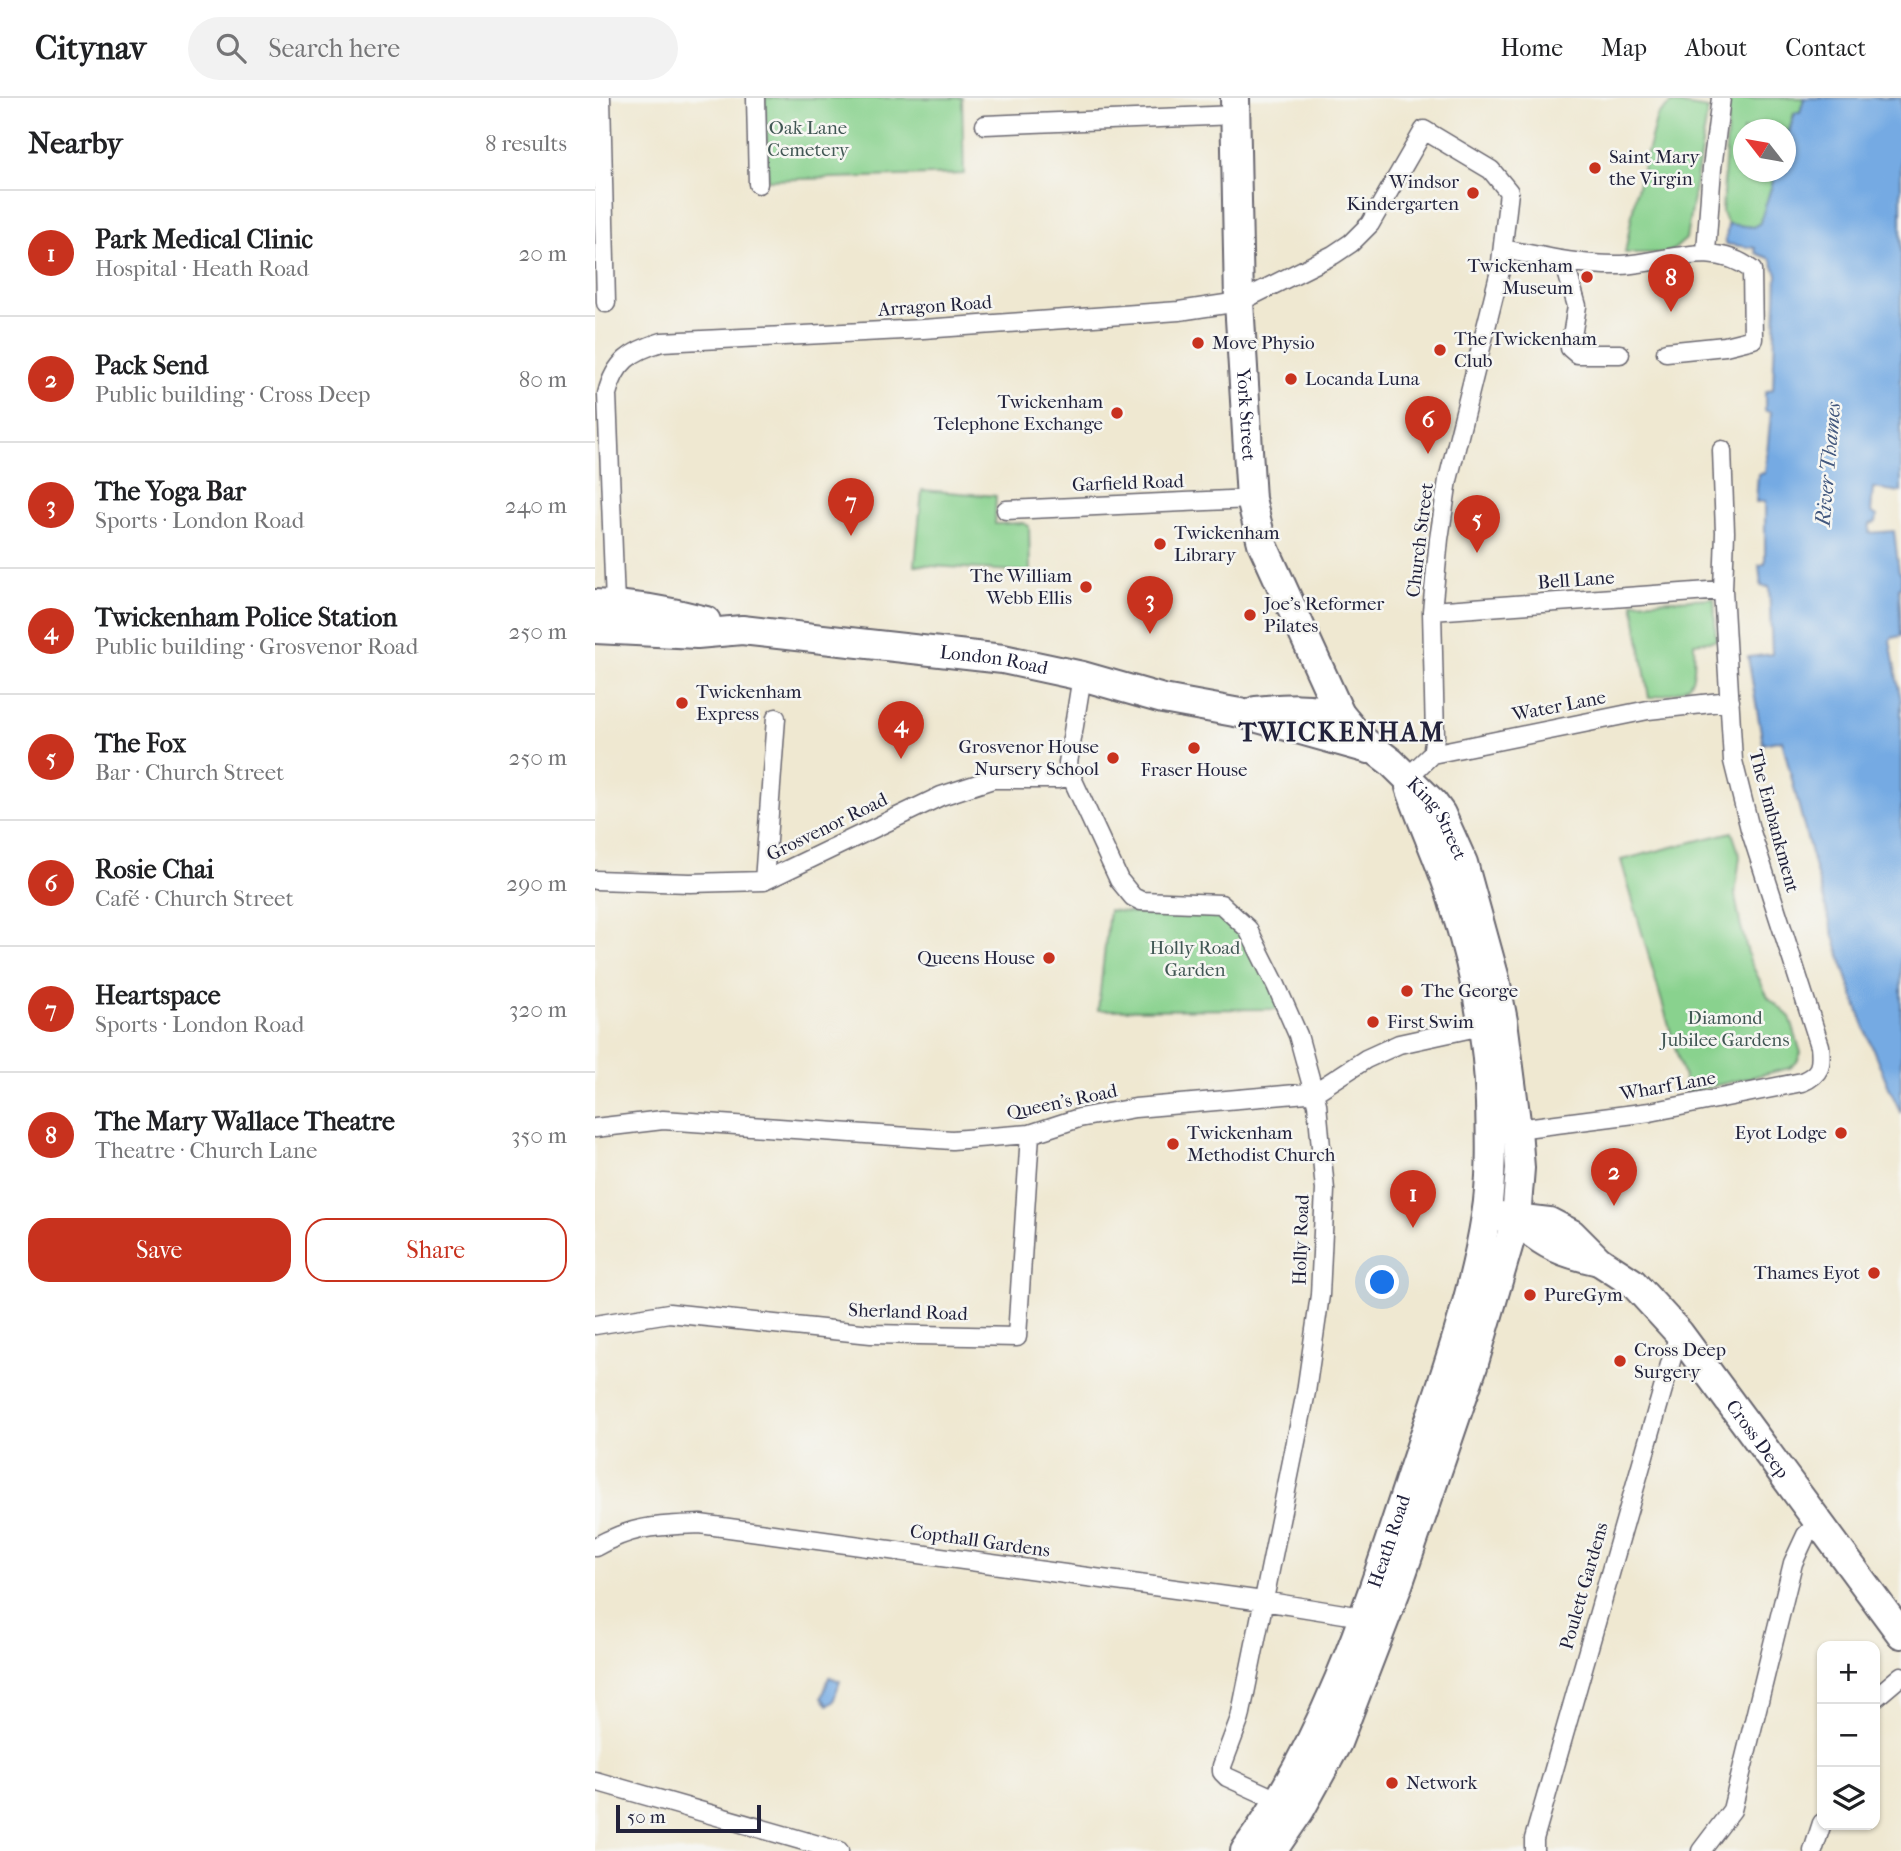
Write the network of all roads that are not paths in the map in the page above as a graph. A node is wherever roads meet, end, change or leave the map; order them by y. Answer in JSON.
{"nodes":[{"id":1,"x":601,"y":98,"type":"edge"},
{"id":2,"x":756,"y":98,"type":"edge"},
{"id":3,"x":1721,"y":98,"type":"edge"},
{"id":4,"x":1235,"y":106,"type":"edge"},
{"id":5,"x":985,"y":125,"type":"dead end"},
{"id":6,"x":1425,"y":130,"type":"joint"},
{"id":7,"x":758,"y":184,"type":"dead end"},
{"id":8,"x":1503,"y":249,"type":"junction"},
{"id":9,"x":600,"y":252,"type":"edge"},
{"id":10,"x":1706,"y":253,"type":"junction"},
{"id":11,"x":1565,"y":261,"type":"junction"},
{"id":12,"x":1239,"y":302,"type":"junction"},
{"id":13,"x":606,"y":303,"type":"dead end"},
{"id":14,"x":1666,"y":352,"type":"dead end"},
{"id":15,"x":1620,"y":355,"type":"dead end"},
{"id":16,"x":1722,"y":450,"type":"dead end"},
{"id":17,"x":1251,"y":499,"type":"junction"},
{"id":18,"x":1006,"y":510,"type":"dead end"},
{"id":19,"x":1723,"y":590,"type":"junction"},
{"id":20,"x":1432,"y":611,"type":"junction"},
{"id":21,"x":605,"y":617,"type":"edge"},
{"id":22,"x":1082,"y":676,"type":"junction"},
{"id":23,"x":1730,"y":701,"type":"junction"},
{"id":24,"x":1240,"y":713,"type":"junction"},
{"id":25,"x":1340,"y":714,"type":"junction"},
{"id":26,"x":776,"y":718,"type":"dead end"},
{"id":27,"x":1375,"y":751,"type":"junction"},
{"id":28,"x":1431,"y":754,"type":"junction"},
{"id":29,"x":1071,"y":776,"type":"junction"},
{"id":30,"x":1407,"y":778,"type":"junction"},
{"id":31,"x":595,"y":880,"type":"edge"},
{"id":32,"x":764,"y":881,"type":"junction"},
{"id":33,"x":1492,"y":1024,"type":"junction"},
{"id":34,"x":1820,"y":1069,"type":"joint"},
{"id":35,"x":1314,"y":1091,"type":"junction"},
{"id":36,"x":595,"y":1128,"type":"edge"},
{"id":37,"x":1517,"y":1129,"type":"junction"},
{"id":38,"x":1030,"y":1134,"type":"junction"},
{"id":39,"x":1486,"y":1213,"type":"junction"},
{"id":40,"x":1516,"y":1219,"type":"junction"},
{"id":41,"x":595,"y":1325,"type":"edge"},
{"id":42,"x":1679,"y":1334,"type":"junction"},
{"id":43,"x":1819,"y":1522,"type":"junction"},
{"id":44,"x":595,"y":1547,"type":"edge"},
{"id":45,"x":1263,"y":1601,"type":"junction"},
{"id":46,"x":1372,"y":1622,"type":"junction"},
{"id":47,"x":1901,"y":1634,"type":"edge"},
{"id":48,"x":1901,"y":1676,"type":"edge"},
{"id":49,"x":1880,"y":1695,"type":"edge"},
{"id":50,"x":595,"y":1781,"type":"edge"},
{"id":51,"x":1289,"y":1806,"type":"junction"},
{"id":52,"x":1820,"y":1830,"type":"edge"},
{"id":53,"x":836,"y":1851,"type":"edge"},
{"id":54,"x":1245,"y":1851,"type":"edge"},
{"id":55,"x":1272,"y":1851,"type":"edge"},
{"id":56,"x":1534,"y":1851,"type":"edge"},
{"id":57,"x":1701,"y":1851,"type":"edge"},
{"id":58,"x":1813,"y":1851,"type":"edge"}],
"edges":[{"from":1,"to":9,"type":"street"},
{"from":2,"to":7,"type":"street"},
{"from":3,"to":10,"type":"street"},
{"from":4,"to":5,"type":"street"},
{"from":4,"to":12,"type":"main road","name":"York Street"},
{"from":6,"to":8,"type":"street","name":"Church Street"},
{"from":6,"to":12,"type":"street","name":"Arragon Road"},
{"from":8,"to":11,"type":"street"},
{"from":8,"to":20,"type":"street","name":"Church Street"},
{"from":9,"to":13,"type":"street"},
{"from":10,"to":11,"type":"street"},
{"from":10,"to":14,"type":"street"},
{"from":11,"to":15,"type":"street"},
{"from":12,"to":17,"type":"main road","name":"York Street"},
{"from":12,"to":21,"type":"street","name":"Arragon Road"},
{"from":16,"to":19,"type":"street","name":"The Embankment"},
{"from":17,"to":18,"type":"street","name":"Garfield Road"},
{"from":17,"to":25,"type":"main road","name":"York Street"},
{"from":19,"to":20,"type":"street","name":"Bell Lane"},
{"from":19,"to":23,"type":"street","name":"The Embankment"},
{"from":20,"to":28,"type":"street","name":"Church Street"},
{"from":21,"to":22,"type":"main road","name":"London Road"},
{"from":22,"to":24,"type":"main road","name":"London Road"},
{"from":22,"to":29,"type":"street","name":"Holly Road"},
{"from":23,"to":28,"type":"street","name":"Water Lane"},
{"from":23,"to":34,"type":"street","name":"The Embankment"},
{"from":24,"to":25,"type":"main road","name":"London Road"},
{"from":24,"to":27,"type":"main road","name":"London Road"},
{"from":25,"to":27,"type":"main road","name":"London Road"},
{"from":26,"to":32,"type":"street"},
{"from":27,"to":30,"type":"main road","name":"London Road"},
{"from":28,"to":30,"type":"street"},
{"from":29,"to":32,"type":"street","name":"Grosvenor Road"},
{"from":29,"to":35,"type":"street","name":"Holly Road"},
{"from":30,"to":33,"type":"main road","name":"King Street"},
{"from":31,"to":32,"type":"street","name":"Grosvenor Road"},
{"from":33,"to":35,"type":"street","name":"Queen's Road"},
{"from":33,"to":37,"type":"main road","name":"King Street"},
{"from":33,"to":39,"type":"main road","name":"King Street"},
{"from":34,"to":37,"type":"street","name":"Wharf Lane"},
{"from":35,"to":38,"type":"street","name":"Queen's Road"},
{"from":35,"to":45,"type":"street","name":"Holly Road"},
{"from":36,"to":38,"type":"street","name":"Queen's Road"},
{"from":37,"to":40,"type":"main road","name":"King Street"},
{"from":38,"to":41,"type":"street","name":"Sherland Road"},
{"from":39,"to":40,"type":"main road","name":"Cross Deep"},
{"from":39,"to":46,"type":"main road","name":"Heath Road"},
{"from":40,"to":42,"type":"main road","name":"Cross Deep"},
{"from":40,"to":46,"type":"main road","name":"Heath Road"},
{"from":42,"to":43,"type":"main road","name":"Cross Deep"},
{"from":42,"to":56,"type":"street","name":"Poulett Gardens"},
{"from":43,"to":47,"type":"main road","name":"Cross Deep"},
{"from":43,"to":57,"type":"street"},
{"from":44,"to":45,"type":"street","name":"Copthall Gardens"},
{"from":45,"to":46,"type":"street","name":"Copthall Gardens"},
{"from":45,"to":51,"type":"street","name":"Holly Road"},
{"from":46,"to":51,"type":"main road","name":"Heath Road"},
{"from":48,"to":49,"type":"street"},
{"from":50,"to":53,"type":"street"},
{"from":51,"to":54,"type":"main road","name":"Heath Road"},
{"from":51,"to":55,"type":"main road","name":"Heath Road"},
{"from":52,"to":58,"type":"street"}]}
